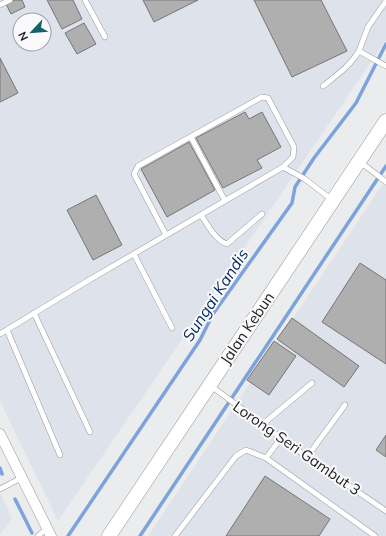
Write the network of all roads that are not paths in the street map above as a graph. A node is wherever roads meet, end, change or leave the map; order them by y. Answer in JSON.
{"nodes":[{"id":1,"x":10,"y":0,"type":"edge"},
{"id":2,"x":85,"y":0,"type":"edge"},
{"id":3,"x":386,"y":1,"type":"edge"},
{"id":4,"x":0,"y":5,"type":"edge"},
{"id":5,"x":105,"y":37,"type":"dead end"},
{"id":6,"x":359,"y":51,"type":"junction"},
{"id":7,"x":386,"y":66,"type":"edge"},
{"id":8,"x":323,"y":86,"type":"dead end"},
{"id":9,"x":382,"y":129,"type":"edge"},
{"id":10,"x":191,"y":137,"type":"junction"},
{"id":11,"x":359,"y":161,"type":"junction"},
{"id":12,"x":283,"y":167,"type":"junction"},
{"id":13,"x":384,"y":180,"type":"edge"},
{"id":14,"x":225,"y":201,"type":"junction"},
{"id":15,"x":332,"y":201,"type":"junction"},
{"id":16,"x":262,"y":214,"type":"dead end"},
{"id":17,"x":201,"y":215,"type":"junction"},
{"id":18,"x":166,"y":235,"type":"junction"},
{"id":19,"x":134,"y":254,"type":"junction"},
{"id":20,"x":34,"y":313,"type":"junction"},
{"id":21,"x":172,"y":328,"type":"dead end"},
{"id":22,"x":7,"y":330,"type":"junction"},
{"id":23,"x":0,"y":334,"type":"edge"},
{"id":24,"x":312,"y":383,"type":"dead end"},
{"id":25,"x":209,"y":385,"type":"junction"},
{"id":26,"x":345,"y":405,"type":"dead end"},
{"id":27,"x":263,"y":424,"type":"junction"},
{"id":28,"x":90,"y":432,"type":"dead end"},
{"id":29,"x":0,"y":434,"type":"edge"},
{"id":30,"x":281,"y":438,"type":"junction"},
{"id":31,"x":60,"y":455,"type":"dead end"},
{"id":32,"x":307,"y":457,"type":"junction"},
{"id":33,"x":266,"y":458,"type":"junction"},
{"id":34,"x":21,"y":478,"type":"junction"},
{"id":35,"x":0,"y":490,"type":"edge"},
{"id":36,"x":386,"y":511,"type":"edge"},
{"id":37,"x":49,"y":532,"type":"edge"},
{"id":38,"x":38,"y":536,"type":"edge"},
{"id":39,"x":109,"y":536,"type":"edge"},
{"id":40,"x":176,"y":536,"type":"edge"},
{"id":41,"x":375,"y":536,"type":"edge"}],
"edges":[{"from":1,"to":4,"type":"lane"},
{"from":2,"to":5,"type":"lane"},
{"from":3,"to":6,"type":"lane"},
{"from":6,"to":7,"type":"lane"},
{"from":6,"to":8,"type":"lane"},
{"from":9,"to":11,"type":"main road","name":"Jalan Kebun"},
{"from":10,"to":12,"type":"lane"},
{"from":10,"to":14,"type":"lane"},
{"from":10,"to":18,"type":"lane"},
{"from":11,"to":13,"type":"lane"},
{"from":11,"to":15,"type":"main road","name":"Jalan Kebun"},
{"from":12,"to":14,"type":"lane"},
{"from":12,"to":15,"type":"lane"},
{"from":14,"to":17,"type":"lane"},
{"from":15,"to":25,"type":"main road","name":"Jalan Kebun"},
{"from":16,"to":17,"type":"lane"},
{"from":17,"to":18,"type":"lane"},
{"from":18,"to":19,"type":"lane"},
{"from":19,"to":20,"type":"lane"},
{"from":19,"to":21,"type":"lane"},
{"from":20,"to":22,"type":"lane"},
{"from":20,"to":28,"type":"lane"},
{"from":22,"to":23,"type":"lane"},
{"from":22,"to":31,"type":"lane"},
{"from":24,"to":27,"type":"lane"},
{"from":25,"to":27,"type":"lane","name":"Lorong Seri Gambut 3"},
{"from":25,"to":39,"type":"main road","name":"Jalan Kebun"},
{"from":26,"to":32,"type":"lane"},
{"from":27,"to":30,"type":"lane","name":"Lorong Seri Gambut 3"},
{"from":29,"to":34,"type":"street"},
{"from":30,"to":32,"type":"lane","name":"Lorong Seri Gambut 3"},
{"from":30,"to":33,"type":"lane"},
{"from":32,"to":36,"type":"lane","name":"Lorong Seri Gambut 3"},
{"from":33,"to":40,"type":"lane"},
{"from":33,"to":41,"type":"lane"},
{"from":34,"to":35,"type":"lane"},
{"from":34,"to":37,"type":"street"},
{"from":37,"to":38,"type":"lane"}]}
